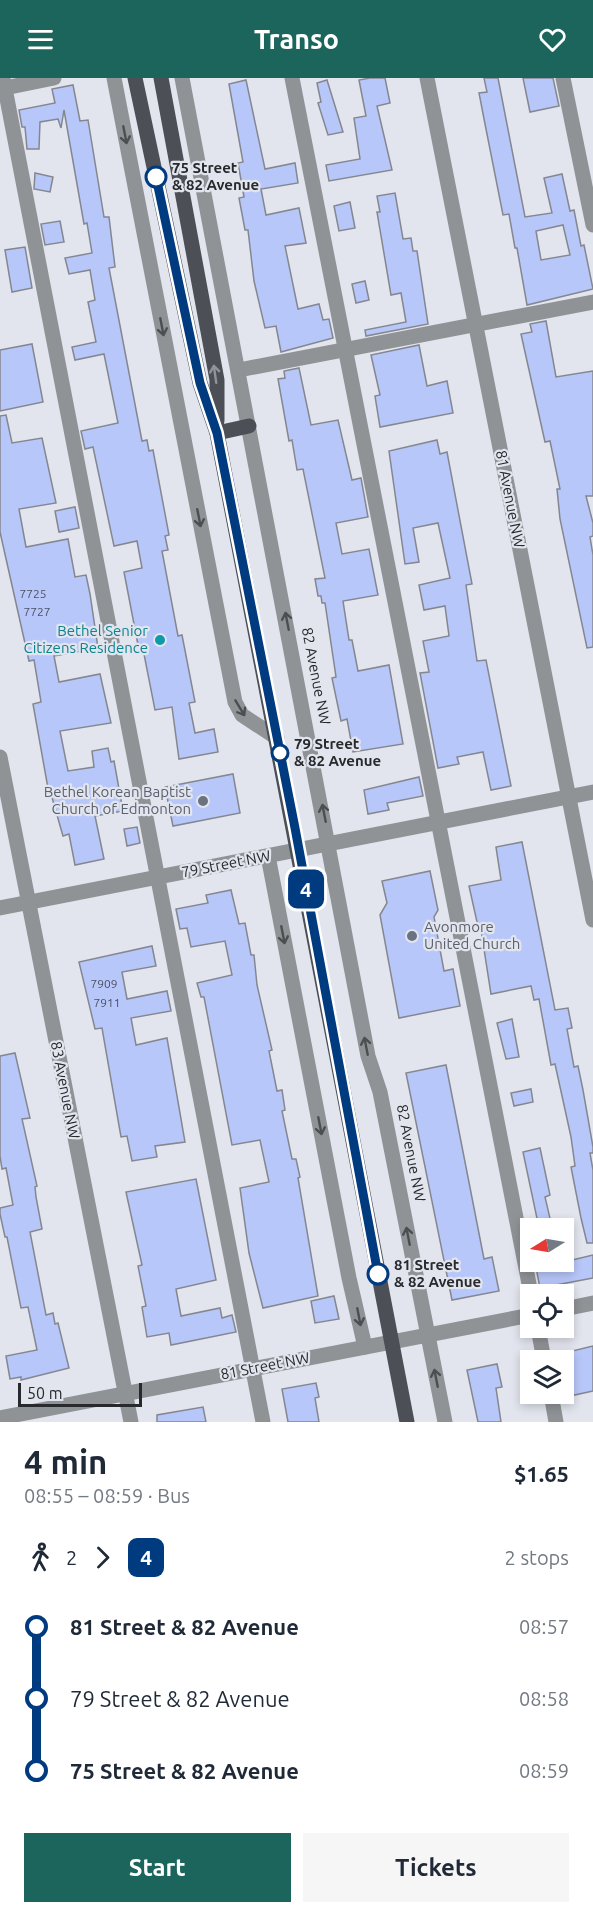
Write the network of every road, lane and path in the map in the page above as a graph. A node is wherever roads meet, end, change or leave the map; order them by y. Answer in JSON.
{"nodes":[{"id":1,"x":54,"y":78,"type":"edge"},
{"id":2,"x":114,"y":78,"type":"edge"},
{"id":3,"x":135,"y":78,"type":"edge"},
{"id":4,"x":161,"y":78,"type":"edge"},
{"id":5,"x":182,"y":78,"type":"edge"},
{"id":6,"x":292,"y":78,"type":"edge"},
{"id":7,"x":427,"y":78,"type":"edge"},
{"id":8,"x":563,"y":78,"type":"edge"},
{"id":9,"x":4,"y":83,"type":"edge"},
{"id":10,"x":593,"y":225,"type":"edge"},
{"id":11,"x":593,"y":302,"type":"edge"},
{"id":12,"x":476,"y":325,"type":"junction"},
{"id":13,"x":346,"y":350,"type":"junction"},
{"id":14,"x":239,"y":370,"type":"junction"},
{"id":15,"x":249,"y":426,"type":"junction"},
{"id":16,"x":217,"y":433,"type":"junction"},
{"id":17,"x":277,"y":738,"type":"junction"},
{"id":18,"x":0,"y":757,"type":"edge"},
{"id":19,"x":593,"y":792,"type":"edge"},
{"id":20,"x":569,"y":797,"type":"junction"},
{"id":21,"x":440,"y":822,"type":"junction"},
{"id":22,"x":328,"y":844,"type":"junction"},
{"id":23,"x":299,"y":850,"type":"junction"},
{"id":24,"x":268,"y":856,"type":"junction"},
{"id":25,"x":158,"y":877,"type":"junction"},
{"id":26,"x":29,"y":903,"type":"junction"},
{"id":27,"x":0,"y":908,"type":"edge"},
{"id":28,"x":593,"y":920,"type":"edge"},
{"id":29,"x":529,"y":1284,"type":"edge"},
{"id":30,"x":593,"y":1303,"type":"edge"},
{"id":31,"x":574,"y":1307,"type":"edge"},
{"id":32,"x":520,"y":1317,"type":"edge"},
{"id":33,"x":428,"y":1334,"type":"junction"},
{"id":34,"x":390,"y":1342,"type":"junction"},
{"id":35,"x":365,"y":1347,"type":"junction"},
{"id":36,"x":253,"y":1368,"type":"junction"},
{"id":37,"x":125,"y":1394,"type":"junction"},
{"id":38,"x":553,"y":1404,"type":"edge"},
{"id":39,"x":0,"y":1418,"type":"edge"},
{"id":40,"x":131,"y":1422,"type":"edge"},
{"id":41,"x":263,"y":1422,"type":"edge"},
{"id":42,"x":406,"y":1422,"type":"edge"},
{"id":43,"x":445,"y":1422,"type":"edge"},
{"id":44,"x":556,"y":1422,"type":"edge"}],
"edges":[{"from":1,"to":9,"type":"street"},
{"from":2,"to":17,"type":"street","one_way":true},
{"from":3,"to":16,"type":"main road"},
{"from":16,"to":4,"type":"main road","one_way":true},
{"from":5,"to":14,"type":"street","name":"82 Avenue NW"},
{"from":6,"to":13,"type":"street"},
{"from":7,"to":12,"type":"street","name":"81 Avenue NW"},
{"from":8,"to":10,"type":"street"},
{"from":9,"to":25,"type":"street"},
{"from":11,"to":12,"type":"street"},
{"from":12,"to":13,"type":"street"},
{"from":12,"to":20,"type":"street","name":"81 Avenue NW"},
{"from":13,"to":14,"type":"street"},
{"from":13,"to":21,"type":"street"},
{"from":14,"to":15,"type":"street","name":"82 Avenue NW"},
{"from":15,"to":16,"type":"main road"},
{"from":22,"to":15,"type":"street","name":"82 Avenue NW","one_way":true},
{"from":16,"to":17,"type":"main road"},
{"from":17,"to":23,"type":"main road"},
{"from":18,"to":26,"type":"street","name":"83 Avenue NW"},
{"from":19,"to":20,"type":"street","name":"79 Street NW"},
{"from":20,"to":21,"type":"street","name":"79 Street NW"},
{"from":20,"to":28,"type":"street","name":"81 Avenue NW"},
{"from":21,"to":22,"type":"street","name":"79 Street NW"},
{"from":21,"to":29,"type":"street"},
{"from":22,"to":23,"type":"street","name":"79 Street NW"},
{"from":33,"to":22,"type":"street","name":"82 Avenue NW","one_way":true},
{"from":23,"to":24,"type":"street","name":"79 Street NW"},
{"from":23,"to":34,"type":"main road"},
{"from":24,"to":25,"type":"street","name":"79 Street NW"},
{"from":24,"to":35,"type":"street","one_way":true},
{"from":25,"to":26,"type":"street","name":"79 Street NW"},
{"from":25,"to":36,"type":"street"},
{"from":26,"to":27,"type":"street","name":"79 Street NW"},
{"from":26,"to":37,"type":"street","name":"83 Avenue NW"},
{"from":30,"to":31,"type":"street"},
{"from":32,"to":33,"type":"street","name":"81 Street NW"},
{"from":33,"to":34,"type":"street","name":"81 Street NW"},
{"from":43,"to":33,"type":"street","name":"82 Avenue NW","one_way":true},
{"from":34,"to":35,"type":"street","name":"81 Street NW"},
{"from":34,"to":42,"type":"main road"},
{"from":35,"to":36,"type":"street","name":"81 Street NW"},
{"from":36,"to":37,"type":"street","name":"81 Street NW"},
{"from":36,"to":41,"type":"street"},
{"from":37,"to":39,"type":"street","name":"81 Street NW"},
{"from":37,"to":40,"type":"street","name":"83 Avenue NW"},
{"from":38,"to":44,"type":"street"}]}
